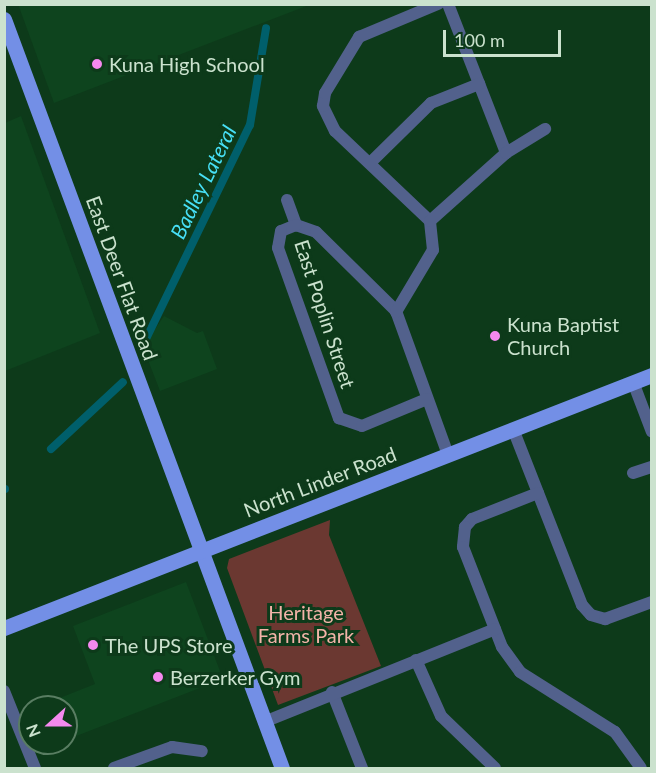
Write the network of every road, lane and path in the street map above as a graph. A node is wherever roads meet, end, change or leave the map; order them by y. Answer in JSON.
{"nodes":[{"id":1,"x":438,"y":4,"type":"edge"},
{"id":2,"x":448,"y":4,"type":"edge"},
{"id":3,"x":4,"y":19,"type":"edge"},
{"id":4,"x":479,"y":84,"type":"junction"},
{"id":5,"x":545,"y":129,"type":"dead end"},
{"id":6,"x":506,"y":153,"type":"junction"},
{"id":7,"x":370,"y":163,"type":"junction"},
{"id":8,"x":287,"y":200,"type":"dead end"},
{"id":9,"x":430,"y":221,"type":"junction"},
{"id":10,"x":296,"y":225,"type":"junction"},
{"id":11,"x":396,"y":312,"type":"junction"},
{"id":12,"x":651,"y":375,"type":"edge"},
{"id":13,"x":633,"y":382,"type":"junction"},
{"id":14,"x":428,"y":399,"type":"junction"},
{"id":15,"x":513,"y":429,"type":"junction"},
{"id":16,"x":651,"y":432,"type":"edge"},
{"id":17,"x":448,"y":455,"type":"junction"},
{"id":18,"x":651,"y":467,"type":"edge"},
{"id":19,"x":633,"y":473,"type":"dead end"},
{"id":20,"x":538,"y":493,"type":"junction"},
{"id":21,"x":200,"y":552,"type":"junction"},
{"id":22,"x":651,"y":602,"type":"edge"},
{"id":23,"x":4,"y":628,"type":"edge"},
{"id":24,"x":495,"y":629,"type":"junction"},
{"id":25,"x":416,"y":660,"type":"junction"},
{"id":26,"x":333,"y":692,"type":"junction"},
{"id":27,"x":6,"y":698,"type":"edge"},
{"id":28,"x":264,"y":722,"type":"junction"},
{"id":29,"x":202,"y":752,"type":"dead end"},
{"id":30,"x":35,"y":768,"type":"edge"},
{"id":31,"x":114,"y":768,"type":"edge"},
{"id":32,"x":282,"y":768,"type":"edge"},
{"id":33,"x":362,"y":768,"type":"edge"},
{"id":34,"x":495,"y":768,"type":"edge"},
{"id":35,"x":641,"y":768,"type":"edge"}],
"edges":[{"from":1,"to":7,"type":"street"},
{"from":2,"to":4,"type":"street"},
{"from":3,"to":21,"type":"main road","name":"East Deer Flat Road"},
{"from":4,"to":6,"type":"street"},
{"from":4,"to":7,"type":"street"},
{"from":5,"to":6,"type":"street"},
{"from":6,"to":9,"type":"street"},
{"from":7,"to":9,"type":"street"},
{"from":8,"to":10,"type":"street"},
{"from":9,"to":11,"type":"street"},
{"from":10,"to":11,"type":"street"},
{"from":10,"to":14,"type":"street","name":"East Poplin Street"},
{"from":11,"to":14,"type":"street"},
{"from":12,"to":13,"type":"main road","name":"North Linder Road"},
{"from":13,"to":15,"type":"main road","name":"North Linder Road"},
{"from":13,"to":16,"type":"street"},
{"from":14,"to":17,"type":"street"},
{"from":15,"to":17,"type":"main road","name":"North Linder Road"},
{"from":15,"to":20,"type":"street"},
{"from":17,"to":21,"type":"main road","name":"North Linder Road"},
{"from":18,"to":19,"type":"street"},
{"from":20,"to":22,"type":"street"},
{"from":20,"to":24,"type":"street"},
{"from":21,"to":23,"type":"main road","name":"North Linder Road"},
{"from":21,"to":28,"type":"main road","name":"East Deer Flat Road"},
{"from":24,"to":25,"type":"street"},
{"from":24,"to":35,"type":"street"},
{"from":25,"to":26,"type":"street"},
{"from":25,"to":34,"type":"street"},
{"from":26,"to":28,"type":"street"},
{"from":26,"to":33,"type":"street"},
{"from":27,"to":30,"type":"street"},
{"from":28,"to":32,"type":"main road","name":"East Deer Flat Road"},
{"from":29,"to":31,"type":"street"}]}
